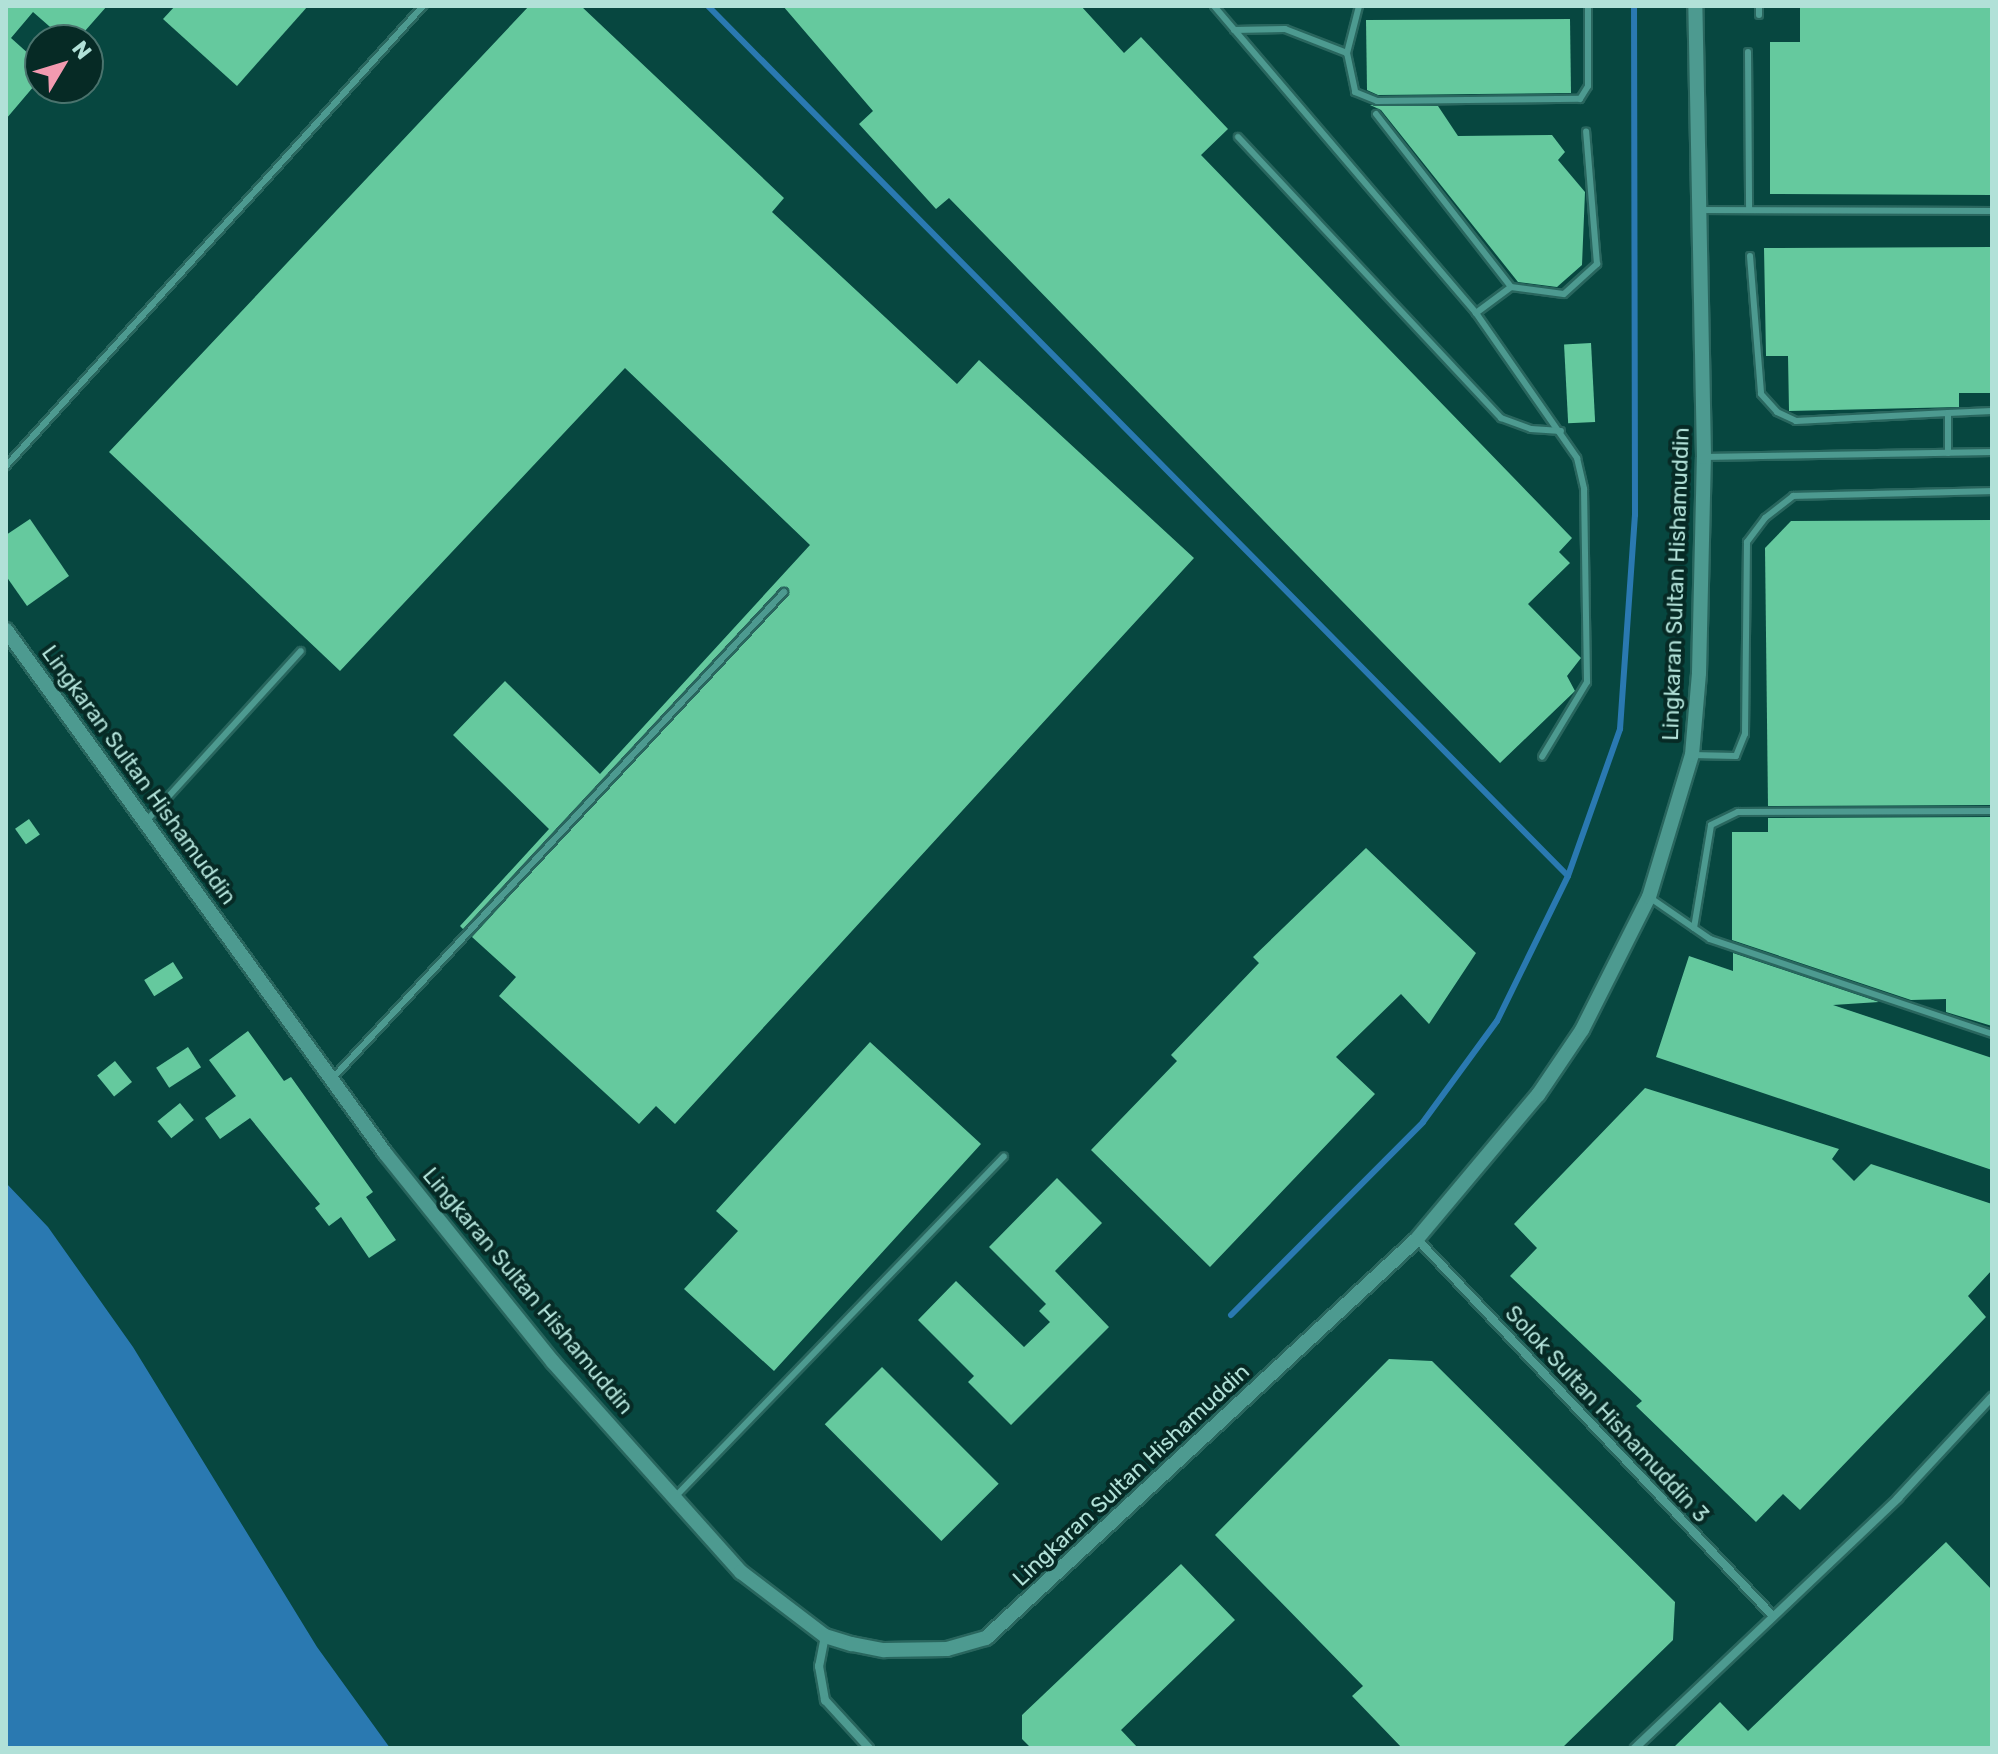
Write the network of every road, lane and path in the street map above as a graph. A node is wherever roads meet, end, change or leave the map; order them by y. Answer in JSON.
{"nodes":[{"id":1,"x":423,"y":6,"type":"edge"},
{"id":2,"x":1214,"y":6,"type":"edge"},
{"id":3,"x":1359,"y":6,"type":"edge"},
{"id":4,"x":1588,"y":6,"type":"edge"},
{"id":5,"x":1695,"y":6,"type":"edge"},
{"id":6,"x":1759,"y":6,"type":"edge"},
{"id":7,"x":1759,"y":15,"type":"dead end"},
{"id":8,"x":1234,"y":30,"type":"junction"},
{"id":9,"x":1748,"y":52,"type":"dead end"},
{"id":10,"x":1347,"y":53,"type":"junction"},
{"id":11,"x":1376,"y":114,"type":"dead end"},
{"id":12,"x":1586,"y":131,"type":"dead end"},
{"id":13,"x":1238,"y":137,"type":"dead end"},
{"id":14,"x":1699,"y":210,"type":"junction"},
{"id":15,"x":1749,"y":210,"type":"junction"},
{"id":16,"x":1992,"y":211,"type":"edge"},
{"id":17,"x":1750,"y":256,"type":"dead end"},
{"id":18,"x":1511,"y":287,"type":"junction"},
{"id":19,"x":1476,"y":313,"type":"junction"},
{"id":20,"x":1992,"y":411,"type":"edge"},
{"id":21,"x":1948,"y":413,"type":"junction"},
{"id":22,"x":1561,"y":431,"type":"junction"},
{"id":23,"x":1992,"y":452,"type":"edge"},
{"id":24,"x":1948,"y":453,"type":"junction"},
{"id":25,"x":1704,"y":457,"type":"junction"},
{"id":26,"x":6,"y":466,"type":"edge"},
{"id":27,"x":1992,"y":491,"type":"edge"},
{"id":28,"x":784,"y":592,"type":"dead end"},
{"id":29,"x":6,"y":630,"type":"edge"},
{"id":30,"x":301,"y":651,"type":"dead end"},
{"id":31,"x":1692,"y":755,"type":"junction"},
{"id":32,"x":1542,"y":757,"type":"dead end"},
{"id":33,"x":1992,"y":811,"type":"edge"},
{"id":34,"x":148,"y":819,"type":"junction"},
{"id":35,"x":1649,"y":897,"type":"junction"},
{"id":36,"x":1694,"y":928,"type":"junction"},
{"id":37,"x":1992,"y":1034,"type":"edge"},
{"id":38,"x":331,"y":1080,"type":"junction"},
{"id":39,"x":1004,"y":1156,"type":"dead end"},
{"id":40,"x":1417,"y":1239,"type":"junction"},
{"id":41,"x":1992,"y":1397,"type":"edge"},
{"id":42,"x":676,"y":1496,"type":"junction"},
{"id":43,"x":1771,"y":1614,"type":"junction"},
{"id":44,"x":825,"y":1636,"type":"junction"},
{"id":45,"x":869,"y":1748,"type":"edge"},
{"id":46,"x":1635,"y":1748,"type":"edge"}],
"edges":[{"from":1,"to":26,"type":"lane"},
{"from":2,"to":8,"type":"lane"},
{"from":3,"to":10,"type":"lane"},
{"from":4,"to":10,"type":"lane"},
{"from":5,"to":14,"type":"street","name":"Lingkaran Sultan Hishamuddin"},
{"from":6,"to":7,"type":"lane"},
{"from":8,"to":10,"type":"lane"},
{"from":8,"to":19,"type":"lane"},
{"from":9,"to":15,"type":"lane"},
{"from":11,"to":18,"type":"lane"},
{"from":12,"to":18,"type":"lane"},
{"from":13,"to":22,"type":"lane"},
{"from":14,"to":15,"type":"lane"},
{"from":14,"to":25,"type":"street","name":"Lingkaran Sultan Hishamuddin"},
{"from":15,"to":16,"type":"lane"},
{"from":17,"to":21,"type":"lane"},
{"from":18,"to":19,"type":"lane"},
{"from":19,"to":22,"type":"lane"},
{"from":20,"to":21,"type":"lane"},
{"from":21,"to":24,"type":"lane"},
{"from":22,"to":32,"type":"lane"},
{"from":23,"to":24,"type":"lane"},
{"from":24,"to":25,"type":"lane"},
{"from":25,"to":31,"type":"street","name":"Lingkaran Sultan Hishamuddin"},
{"from":27,"to":31,"type":"lane"},
{"from":28,"to":38,"type":"lane"},
{"from":29,"to":34,"type":"street","name":"Lingkaran Sultan Hishamuddin"},
{"from":30,"to":34,"type":"lane"},
{"from":31,"to":35,"type":"street","name":"Lingkaran Sultan Hishamuddin"},
{"from":33,"to":36,"type":"lane"},
{"from":34,"to":38,"type":"street","name":"Lingkaran Sultan Hishamuddin"},
{"from":35,"to":36,"type":"lane"},
{"from":35,"to":40,"type":"street","name":"Lingkaran Sultan Hishamuddin"},
{"from":36,"to":37,"type":"lane"},
{"from":38,"to":42,"type":"street","name":"Lingkaran Sultan Hishamuddin"},
{"from":39,"to":42,"type":"lane"},
{"from":40,"to":43,"type":"street","name":"Solok Sultan Hishamuddin 3"},
{"from":40,"to":44,"type":"street","name":"Lingkaran Sultan Hishamuddin"},
{"from":41,"to":43,"type":"street"},
{"from":42,"to":44,"type":"street","name":"Lingkaran Sultan Hishamuddin"},
{"from":43,"to":46,"type":"street"},
{"from":44,"to":45,"type":"street"}]}
